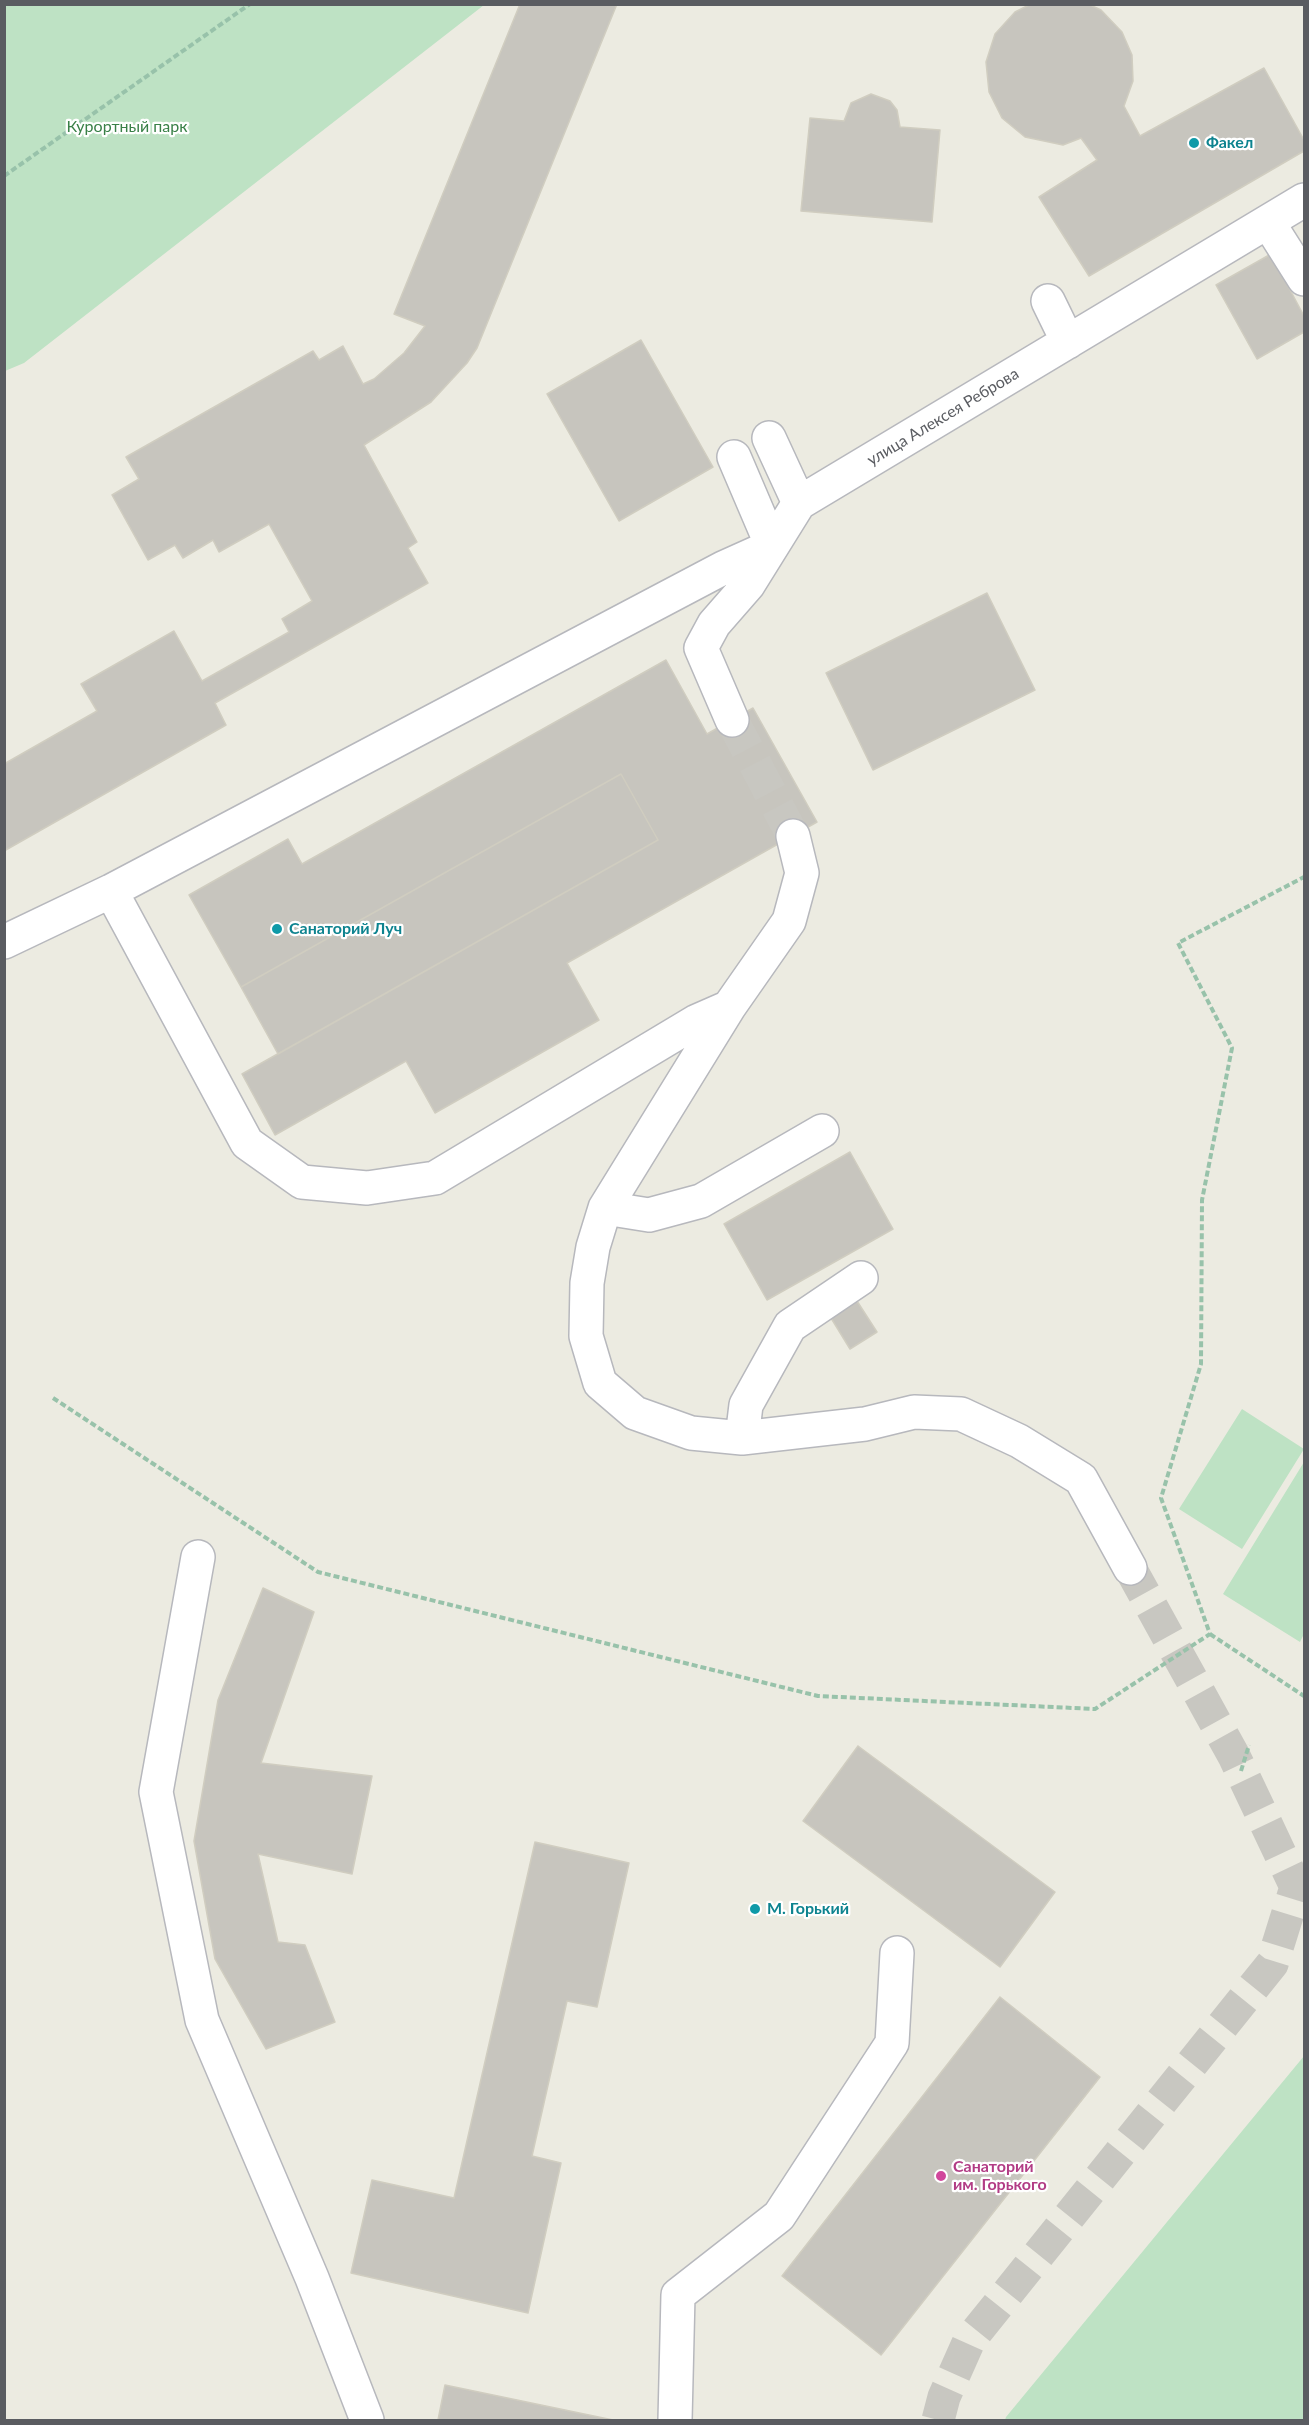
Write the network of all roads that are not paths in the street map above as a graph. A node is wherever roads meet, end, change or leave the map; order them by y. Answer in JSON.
{"nodes":[{"id":1,"x":1305,"y":200,"type":"edge"},
{"id":2,"x":1268,"y":222,"type":"junction"},
{"id":3,"x":1305,"y":279,"type":"edge"},
{"id":4,"x":1047,"y":301,"type":"dead end"},
{"id":5,"x":1068,"y":342,"type":"junction"},
{"id":6,"x":769,"y":438,"type":"dead end"},
{"id":7,"x":734,"y":457,"type":"dead end"},
{"id":8,"x":799,"y":503,"type":"junction"},
{"id":9,"x":772,"y":546,"type":"junction"},
{"id":10,"x":732,"y":720,"type":"tunnel mouth"},
{"id":11,"x":793,"y":836,"type":"tunnel mouth"},
{"id":12,"x":111,"y":891,"type":"junction"},
{"id":13,"x":4,"y":942,"type":"edge"},
{"id":14,"x":729,"y":1007,"type":"junction"},
{"id":15,"x":822,"y":1131,"type":"dead end"},
{"id":16,"x":605,"y":1208,"type":"junction"},
{"id":17,"x":861,"y":1278,"type":"dead end"},
{"id":18,"x":742,"y":1438,"type":"junction"},
{"id":19,"x":198,"y":1557,"type":"dead end"},
{"id":20,"x":1130,"y":1568,"type":"tunnel mouth"},
{"id":21,"x":897,"y":1953,"type":"dead end"},
{"id":22,"x":367,"y":2421,"type":"edge"},
{"id":23,"x":675,"y":2421,"type":"edge"}],
"edges":[{"from":1,"to":2,"type":"street","name":"улица Алексея Реброва"},
{"from":2,"to":3,"type":"street"},
{"from":2,"to":5,"type":"street","name":"улица Алексея Реброва"},
{"from":4,"to":5,"type":"street"},
{"from":5,"to":8,"type":"street","name":"улица Алексея Реброва"},
{"from":6,"to":8,"type":"street"},
{"from":7,"to":9,"type":"street"},
{"from":8,"to":9,"type":"street","name":"улица Алексея Реброва"},
{"from":9,"to":10,"type":"street","name":"улица Алексея Реброва"},
{"from":9,"to":12,"type":"street"},
{"from":11,"to":14,"type":"street"},
{"from":12,"to":13,"type":"street"},
{"from":12,"to":14,"type":"street"},
{"from":14,"to":16,"type":"street"},
{"from":15,"to":16,"type":"street"},
{"from":16,"to":18,"type":"street"},
{"from":17,"to":18,"type":"street"},
{"from":18,"to":20,"type":"street"},
{"from":19,"to":22,"type":"street"},
{"from":21,"to":23,"type":"street"}]}
